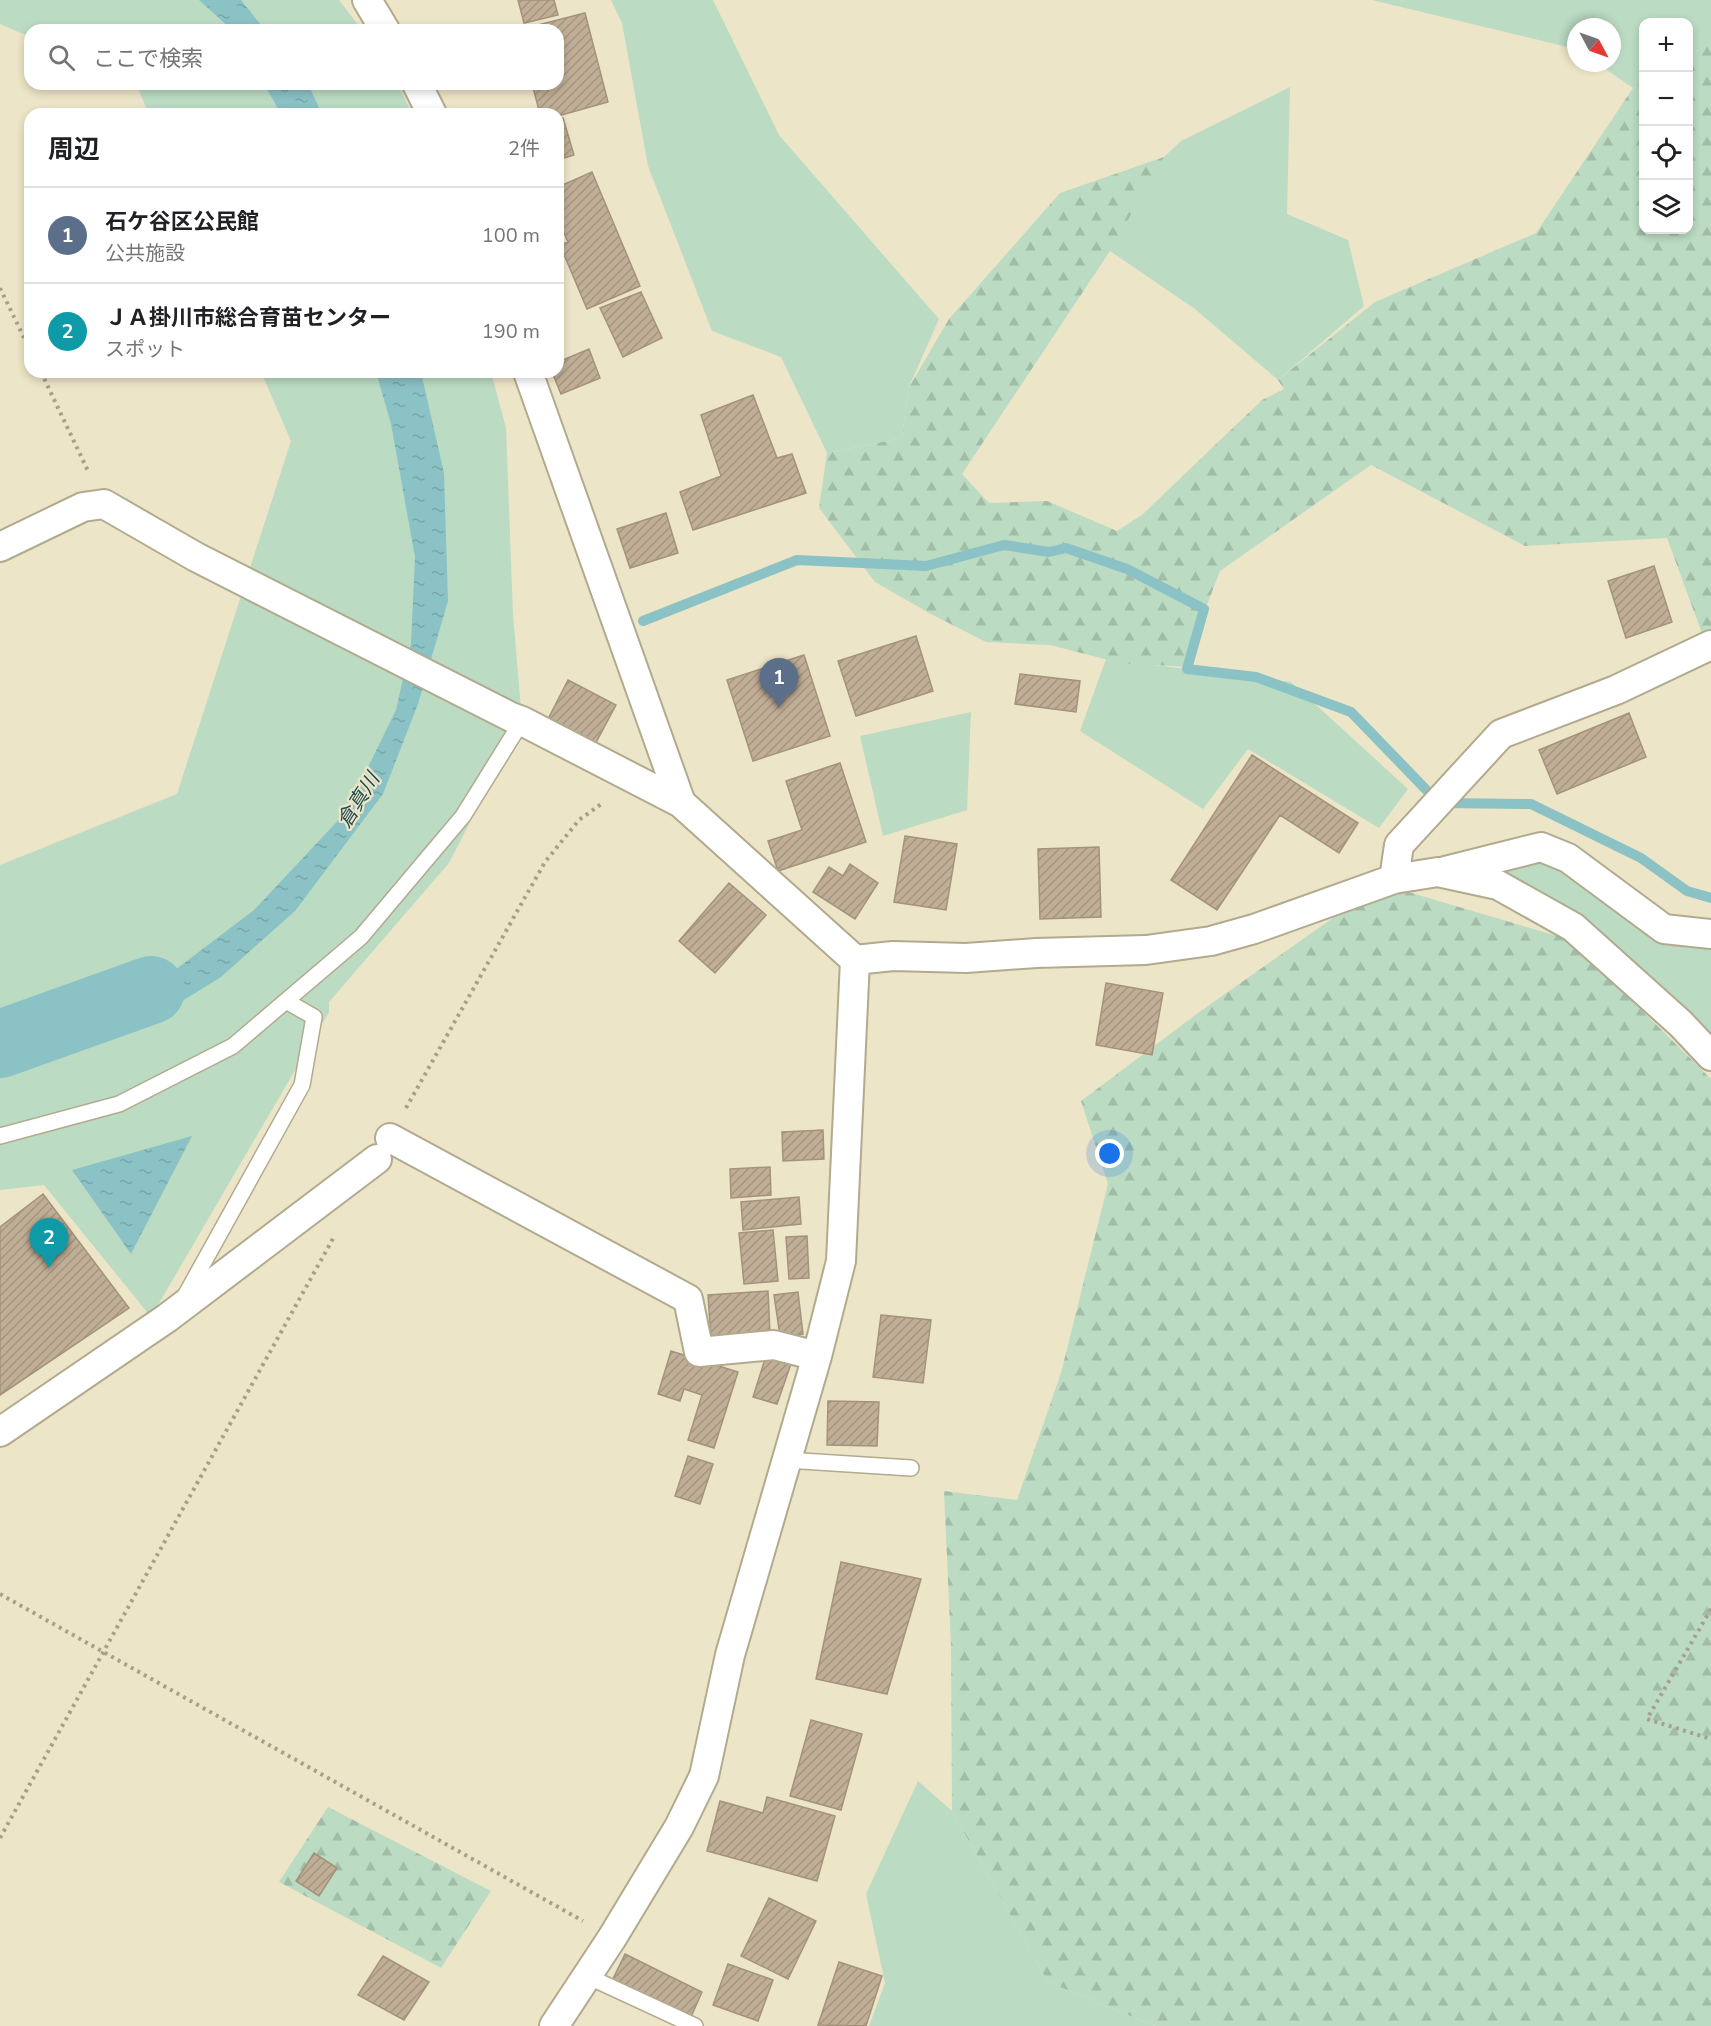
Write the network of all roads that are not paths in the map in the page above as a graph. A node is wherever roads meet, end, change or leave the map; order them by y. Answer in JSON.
{"nodes":[{"id":1,"x":367,"y":0,"type":"edge"},
{"id":2,"x":381,"y":24,"type":"edge"},
{"id":3,"x":420,"y":90,"type":"edge"},
{"id":4,"x":429,"y":108,"type":"edge"},
{"id":5,"x":530,"y":378,"type":"edge"},
{"id":6,"x":0,"y":547,"type":"edge"},
{"id":7,"x":1711,"y":645,"type":"edge"},
{"id":8,"x":516,"y":719,"type":"junction"},
{"id":9,"x":681,"y":803,"type":"junction"},
{"id":10,"x":1438,"y":873,"type":"junction"},
{"id":11,"x":1394,"y":879,"type":"junction"},
{"id":12,"x":1711,"y":934,"type":"edge"},
{"id":13,"x":855,"y":960,"type":"junction"},
{"id":14,"x":286,"y":1001,"type":"junction"},
{"id":15,"x":1711,"y":1056,"type":"edge"},
{"id":16,"x":0,"y":1136,"type":"edge"},
{"id":17,"x":176,"y":1312,"type":"junction"},
{"id":18,"x":818,"y":1356,"type":"junction"},
{"id":19,"x":0,"y":1432,"type":"edge"},
{"id":20,"x":786,"y":1461,"type":"junction"},
{"id":21,"x":911,"y":1468,"type":"dead end"},
{"id":22,"x":587,"y":1976,"type":"junction"},
{"id":23,"x":554,"y":2026,"type":"edge"},
{"id":24,"x":695,"y":2026,"type":"edge"}],
"edges":[{"from":1,"to":2,"type":"street"},
{"from":3,"to":4,"type":"street"},
{"from":5,"to":9,"type":"street"},
{"from":6,"to":8,"type":"street"},
{"from":7,"to":11,"type":"street"},
{"from":8,"to":9,"type":"street"},
{"from":8,"to":14,"type":"lane"},
{"from":9,"to":13,"type":"street"},
{"from":10,"to":11,"type":"street"},
{"from":10,"to":12,"type":"street"},
{"from":10,"to":15,"type":"street"},
{"from":11,"to":13,"type":"street"},
{"from":13,"to":18,"type":"street"},
{"from":14,"to":16,"type":"lane"},
{"from":14,"to":17,"type":"lane"},
{"from":17,"to":18,"type":"street"},
{"from":17,"to":19,"type":"street"},
{"from":18,"to":20,"type":"street"},
{"from":20,"to":21,"type":"lane"},
{"from":20,"to":22,"type":"street"},
{"from":22,"to":23,"type":"street"},
{"from":22,"to":24,"type":"lane"}]}
